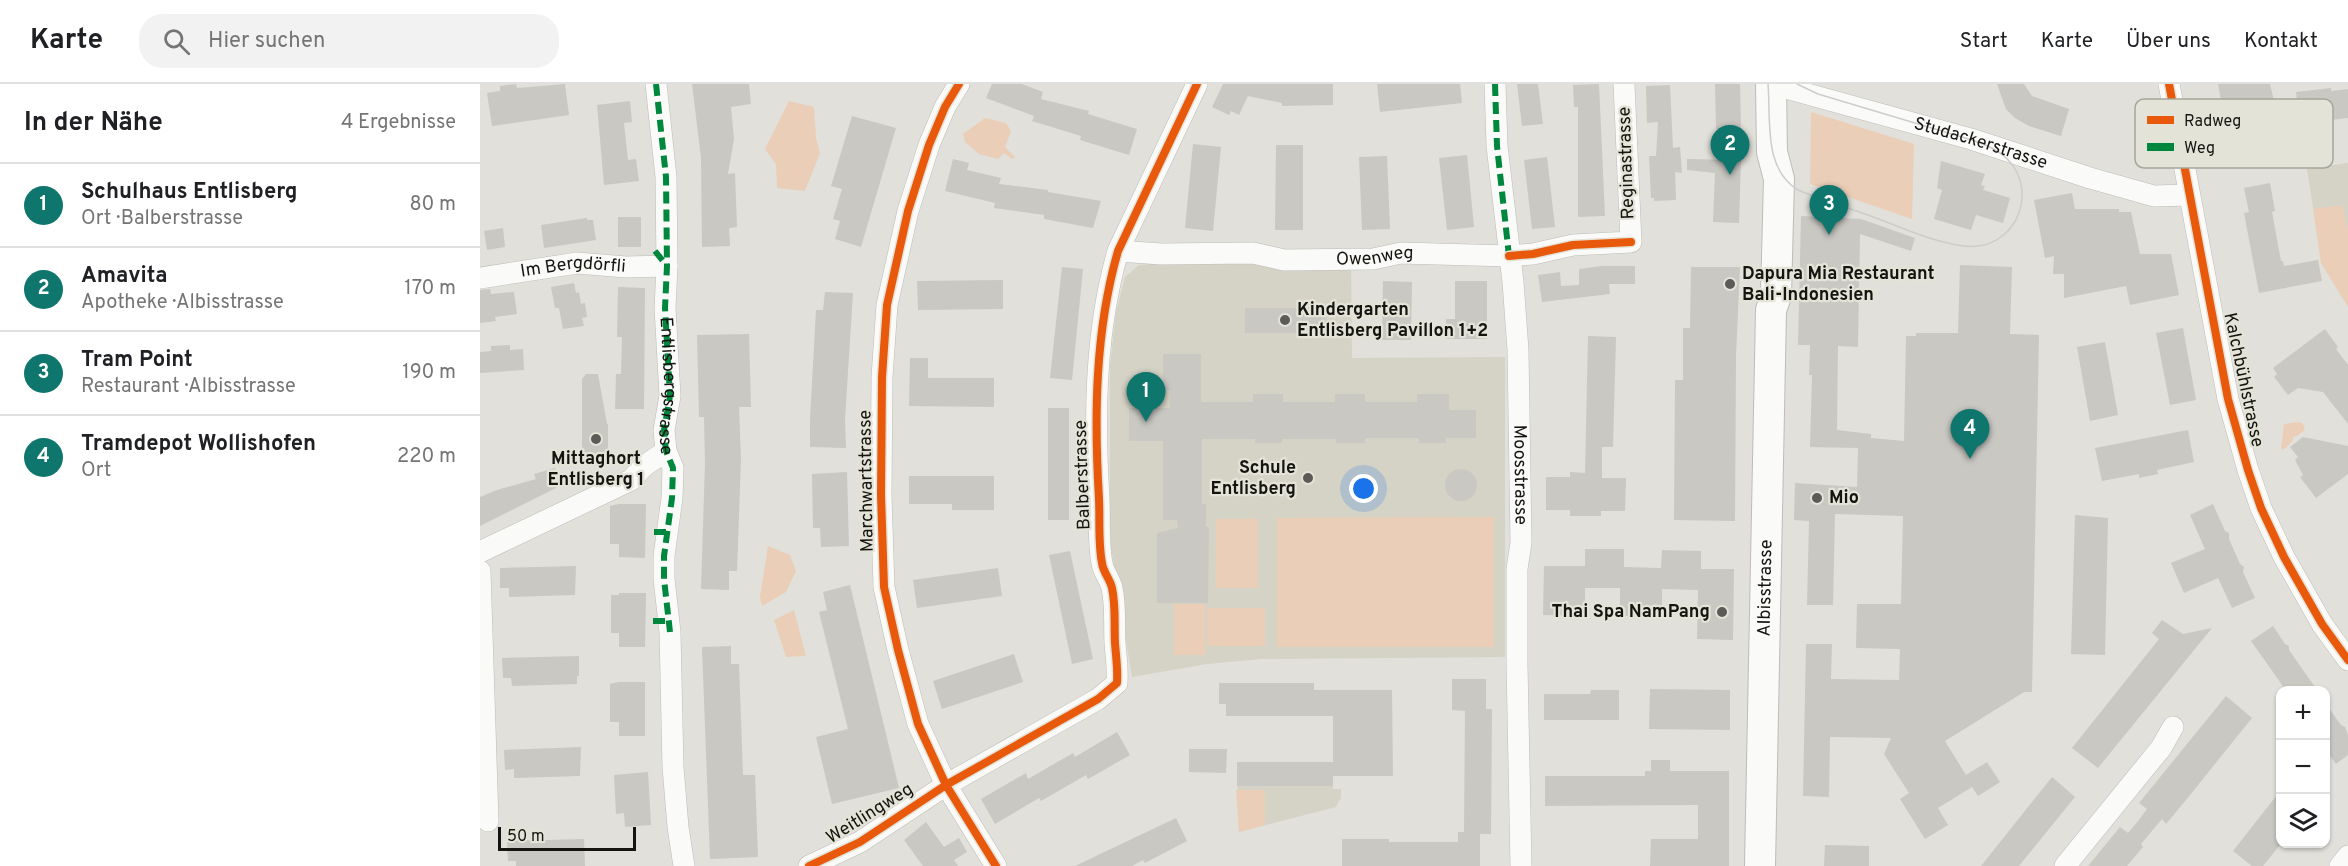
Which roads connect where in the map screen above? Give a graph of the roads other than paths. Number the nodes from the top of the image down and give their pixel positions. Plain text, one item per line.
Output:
1 (656, 84) edge
2 (959, 84) edge
3 (1197, 84) edge
4 (1495, 84) edge
5 (1624, 84) edge
6 (1771, 84) edge
7 (2169, 84) edge
8 (2172, 99) edge
9 (2184, 168) edge
10 (2189, 195) junction
11 (1631, 242) joint
12 (1118, 251) junction
13 (1509, 256) junction
14 (667, 266) junction
15 (480, 278) edge
16 (666, 451) junction
17 (480, 552) edge
18 (480, 571) edge
19 (2348, 660) edge
20 (2173, 727) dead end
21 (946, 785) junction
22 (488, 821) dead end
23 (2348, 856) edge
24 (684, 866) edge
25 (809, 866) edge
26 (996, 866) edge
27 (1521, 866) edge
28 (1760, 866) edge
29 (2065, 866) edge
30 (2340, 866) edge

1 - 14 street, Entlisbergstrasse
2 - 21 street, Marchwartstrasse
3 - 12 street, Balberstrasse
4 - 13 street, Moosstrasse
5 - 11 street, Reginastrasse
6 - 10 street, Studackerstrasse
6 - 28 main road, Albisstrasse
7 - 8 street, Kalchbühlstrasse
9 - 10 street, Kalchbühlstrasse
10 - 19 street, Kalchbühlstrasse
11 - 13 street, Owenweg
12 - 13 street, Owenweg
12 - 21 street, Balberstrasse
13 - 27 street, Moosstrasse
14 - 15 street, Im Bergdörfli
14 - 16 street, Entlisbergstrasse
16 - 17 street
16 - 24 street, Entlisbergstrasse
18 - 22 street
20 - 29 street
21 - 25 street, Weitlingweg
21 - 26 street, Marchwartstrasse
23 - 30 street

